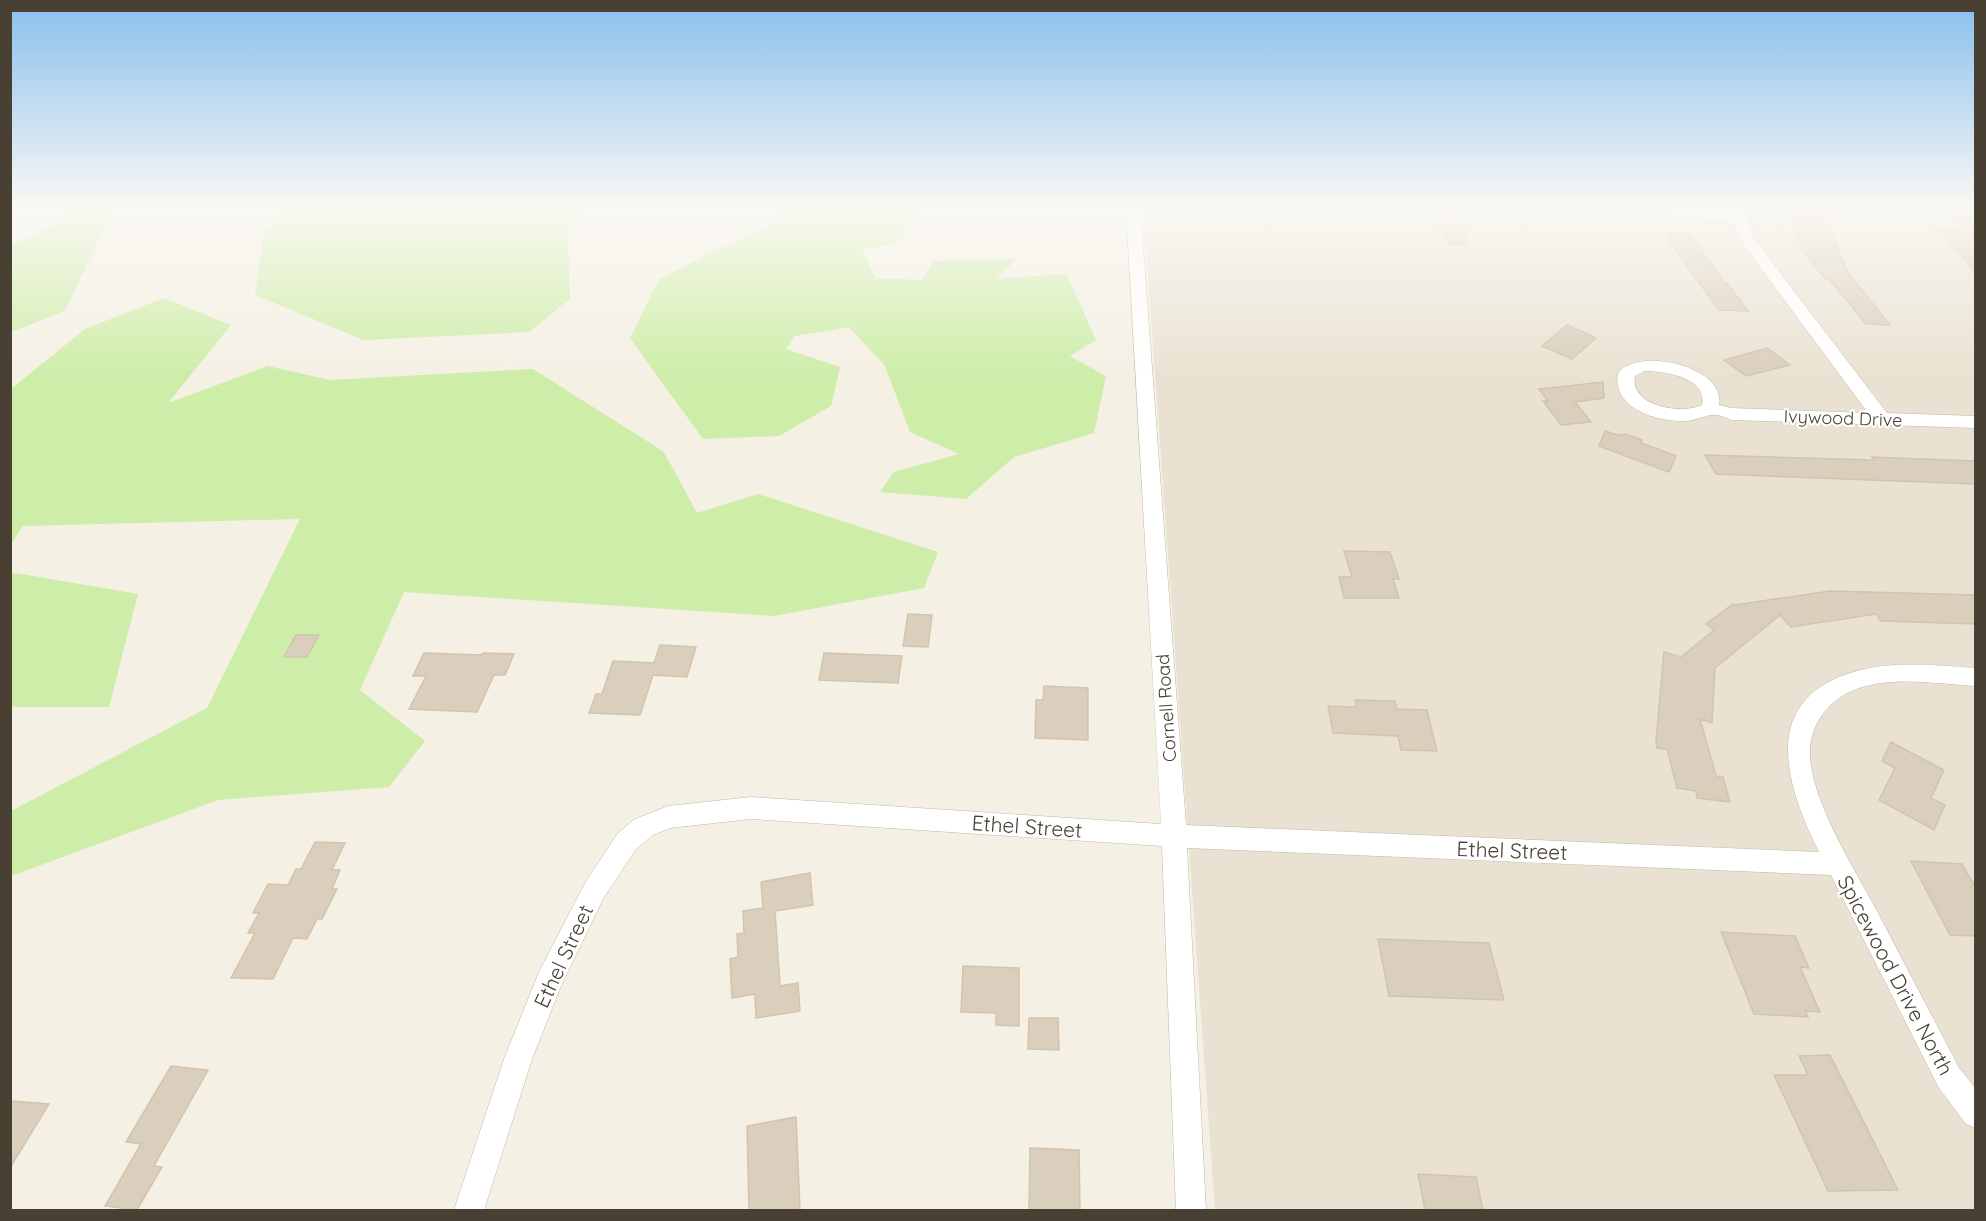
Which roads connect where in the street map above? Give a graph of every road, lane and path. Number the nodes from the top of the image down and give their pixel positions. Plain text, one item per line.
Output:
1 (1137, 263) edge
2 (1765, 263) edge
3 (1710, 408) junction
4 (1883, 420) junction
5 (1976, 422) edge
6 (1976, 677) edge
7 (1174, 836) junction
8 (1838, 864) junction
9 (1976, 1114) edge
10 (469, 1210) edge
11 (1191, 1210) edge

1 - 7 street, Cornell Road
2 - 4 street
3 - 3 street, Ivywood Drive
3 - 4 street, Ivywood Drive
4 - 5 street, Ivywood Drive
6 - 8 street, Spicewood Drive North
7 - 8 street, Ethel Street
7 - 10 street, Ethel Street
7 - 11 street, Cornell Road
8 - 9 street, Spicewood Drive North

